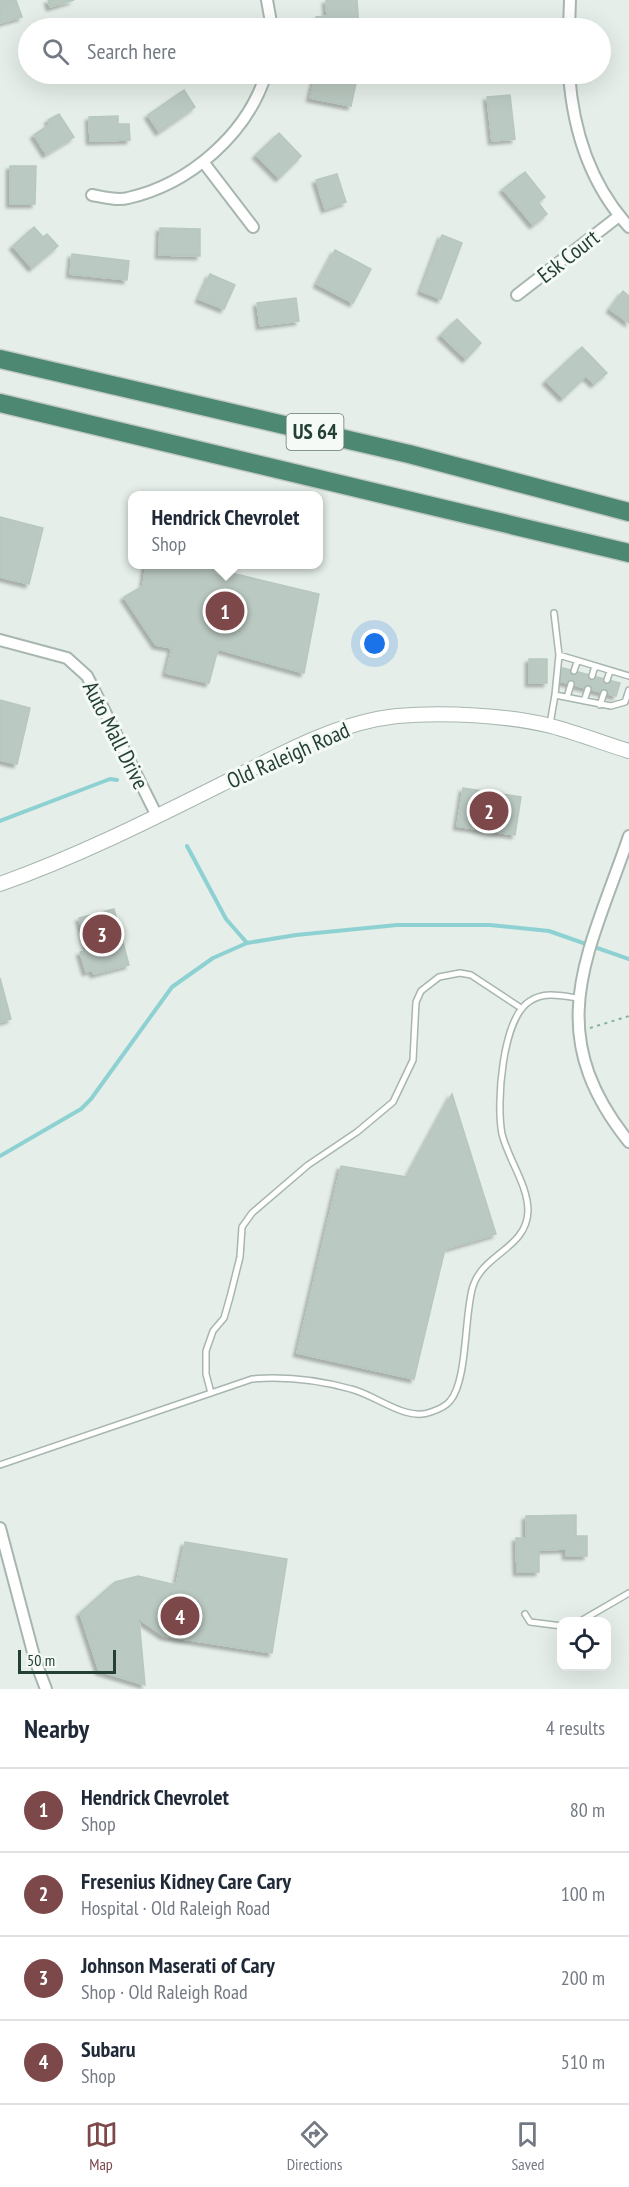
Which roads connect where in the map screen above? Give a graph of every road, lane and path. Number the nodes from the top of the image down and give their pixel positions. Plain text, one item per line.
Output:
1 (267, 0) edge
2 (570, 0) edge
3 (270, 18) edge
4 (569, 18) edge
5 (261, 84) edge
6 (570, 84) edge
7 (204, 163) junction
8 (92, 195) dead end
9 (619, 216) junction
10 (253, 227) dead end
11 (629, 227) edge
12 (517, 295) dead end
13 (0, 359) edge
14 (0, 403) edge
15 (629, 512) edge
16 (629, 553) edge
17 (554, 613) dead end
18 (0, 640) edge
19 (559, 656) junction
20 (577, 662) junction
21 (595, 666) junction
22 (574, 671) dead end
23 (610, 671) junction
24 (592, 676) dead end
25 (629, 676) edge
26 (607, 680) dead end
27 (571, 684) dead end
28 (588, 689) dead end
29 (629, 690) edge
30 (604, 693) dead end
31 (555, 695) junction
32 (567, 697) junction
33 (584, 701) junction
34 (600, 705) junction
35 (549, 726) junction
36 (629, 751) edge
37 (157, 816) junction
38 (629, 836) edge
39 (0, 884) edge
40 (578, 998) junction
41 (521, 1008) junction
42 (629, 1016) edge
43 (590, 1028) dead end
44 (629, 1142) edge
45 (211, 1393) junction
46 (0, 1465) edge
47 (0, 1528) edge
48 (629, 1593) edge
49 (525, 1614) dead end
50 (588, 1617) edge
51 (557, 1625) edge
52 (46, 1689) edge

1 - 3 street
2 - 4 street
5 - 7 street
6 - 9 street
7 - 8 street
7 - 10 street
9 - 11 street
9 - 12 street, Esk Court
13 - 15 highway, US 64
14 - 16 highway, US 64
17 - 19 lane
18 - 37 street, Auto Mall Drive
19 - 20 lane
19 - 31 lane
20 - 21 lane
20 - 22 lane
21 - 23 lane
21 - 24 lane
23 - 25 lane
23 - 26 lane
27 - 32 lane
28 - 33 lane
29 - 34 lane
30 - 34 lane
31 - 32 lane
31 - 35 lane
32 - 33 lane
33 - 34 lane
35 - 36 street, Old Raleigh Road
35 - 37 street, Old Raleigh Road
37 - 39 street, Old Raleigh Road
38 - 40 street
40 - 41 lane
40 - 44 street
41 - 45 lane
41 - 45 lane
42 - 43 path
45 - 46 lane
47 - 52 street
48 - 50 lane
49 - 51 lane

